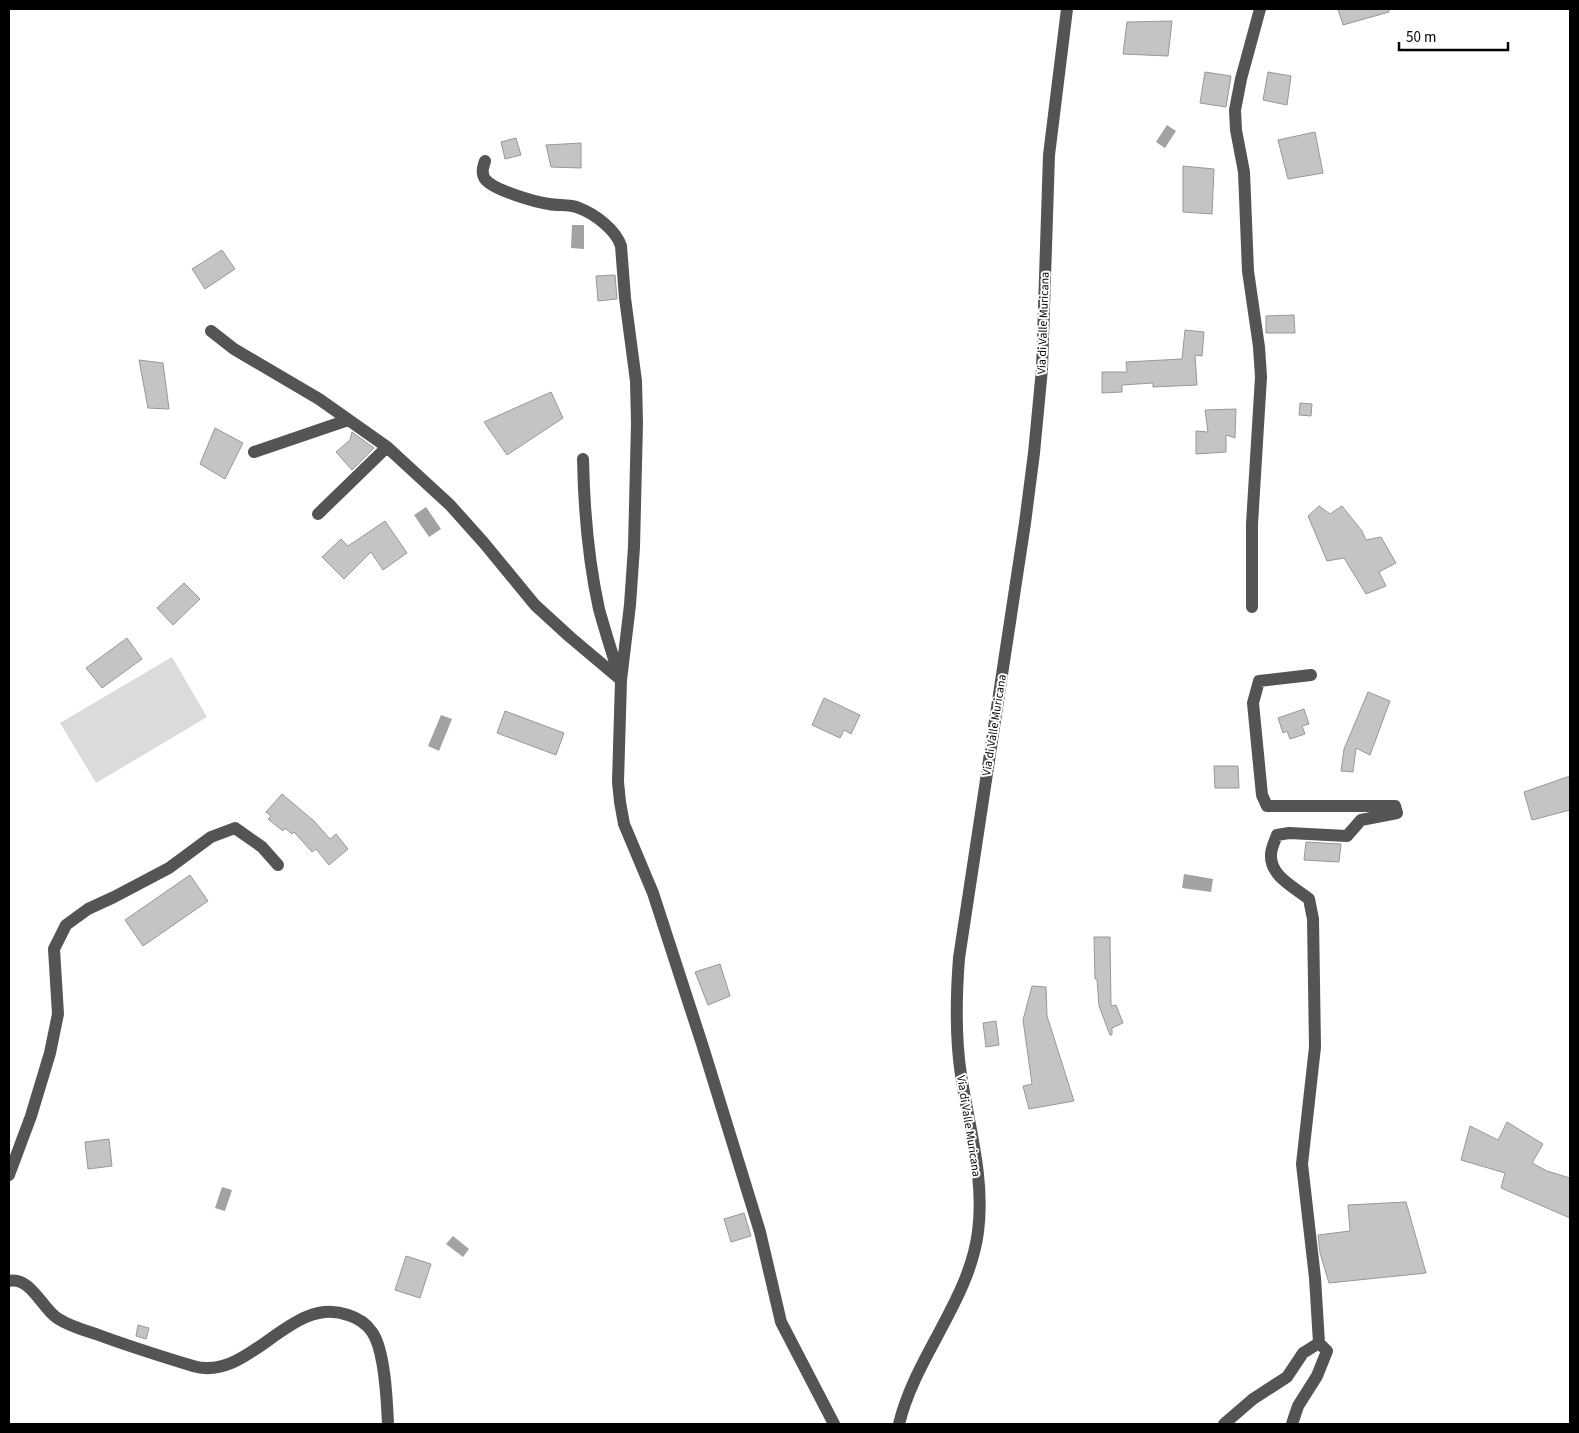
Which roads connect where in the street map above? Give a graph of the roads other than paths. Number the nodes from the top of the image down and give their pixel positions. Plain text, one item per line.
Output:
1 (1067, 9) edge
2 (1260, 9) edge
3 (485, 160) dead end
4 (211, 331) dead end
5 (348, 420) junction
6 (387, 448) junction
7 (254, 452) dead end
8 (584, 459) dead end
9 (318, 514) dead end
10 (1252, 607) dead end
11 (1310, 675) dead end
12 (621, 680) junction
13 (278, 865) dead end
14 (9, 1175) edge
15 (9, 1281) edge
16 (1319, 1343) junction
17 (388, 1424) edge
18 (834, 1424) edge
19 (899, 1424) edge
20 (1224, 1424) edge
21 (1292, 1424) edge

1 - 19 street, Via di Valle Muricana
2 - 10 street
3 - 12 street
4 - 5 street
5 - 6 street
5 - 7 street
6 - 9 street
6 - 12 street
8 - 12 street
11 - 16 street
12 - 18 street
13 - 14 street
15 - 17 street
16 - 20 street
16 - 21 street

